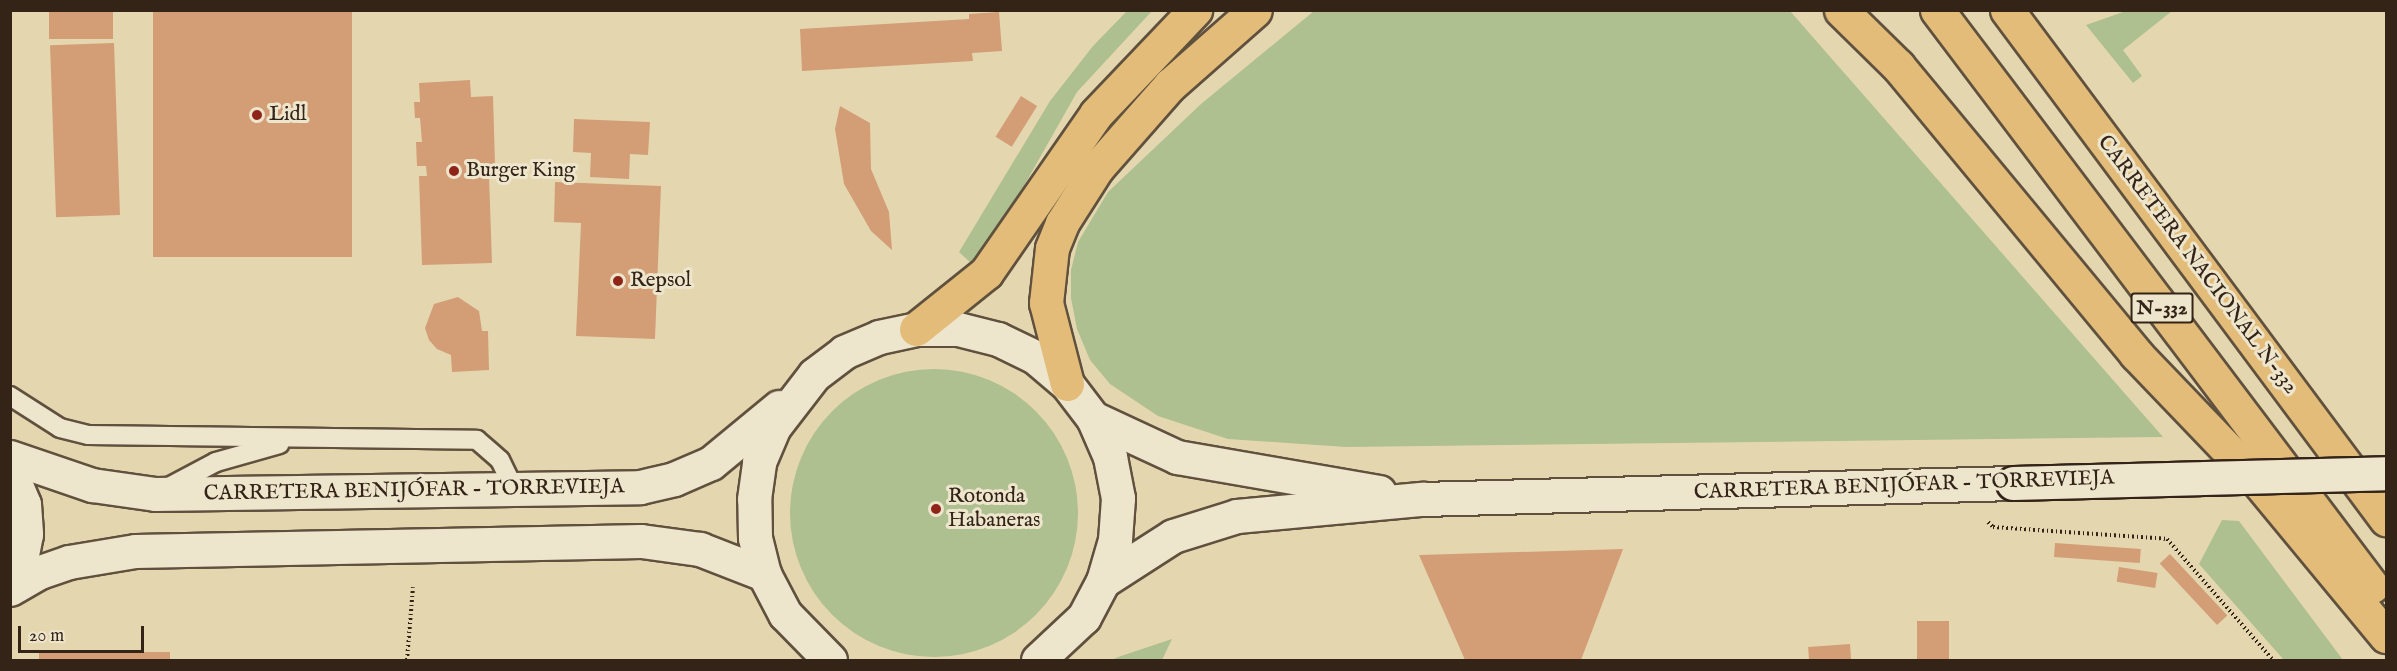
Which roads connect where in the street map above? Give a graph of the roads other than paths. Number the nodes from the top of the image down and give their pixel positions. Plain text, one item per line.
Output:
1 (1195, 10) edge
2 (1255, 10) edge
3 (1842, 10) edge
4 (1937, 10) edge
5 (2007, 10) edge
6 (916, 328) junction
7 (1067, 384) junction
8 (795, 395) junction
9 (10, 396) edge
10 (1093, 418) junction
11 (293, 440) junction
12 (10, 457) edge
13 (10, 471) edge
14 (2386, 473) edge
15 (514, 489) junction
16 (155, 494) junction
17 (1422, 499) junction
18 (2386, 519) edge
19 (764, 574) junction
20 (1103, 581) junction
21 (10, 583) edge
22 (10, 589) edge
23 (2386, 605) edge
24 (2386, 636) edge
25 (830, 660) edge
26 (1038, 660) edge

1 - 6 highway
2 - 7 highway
3 - 24 highway
4 - 23 highway, N-332
5 - 18 highway, CARRETERA NACIONAL N-332 / N-332
6 - 7 main road
6 - 8 main road
7 - 10 main road
8 - 15 main road, CARRETERA BENIJÓFAR - TORREVIEJA
8 - 19 main road
9 - 11 lane
10 - 17 main road, CARRETERA BENIJÓFAR - TORREVIEJA
10 - 20 main road
11 - 15 lane
11 - 16 lane
12 - 16 main road, CARRETERA BENIJÓFAR - TORREVIEJA
13 - 21 main road
14 - 17 main road, CARRETERA BENIJÓFAR - TORREVIEJA, bridge
15 - 16 main road, CARRETERA BENIJÓFAR - TORREVIEJA
17 - 20 main road, CARRETERA BENIJÓFAR - TORREVIEJA
19 - 22 main road
19 - 25 main road
20 - 26 main road

